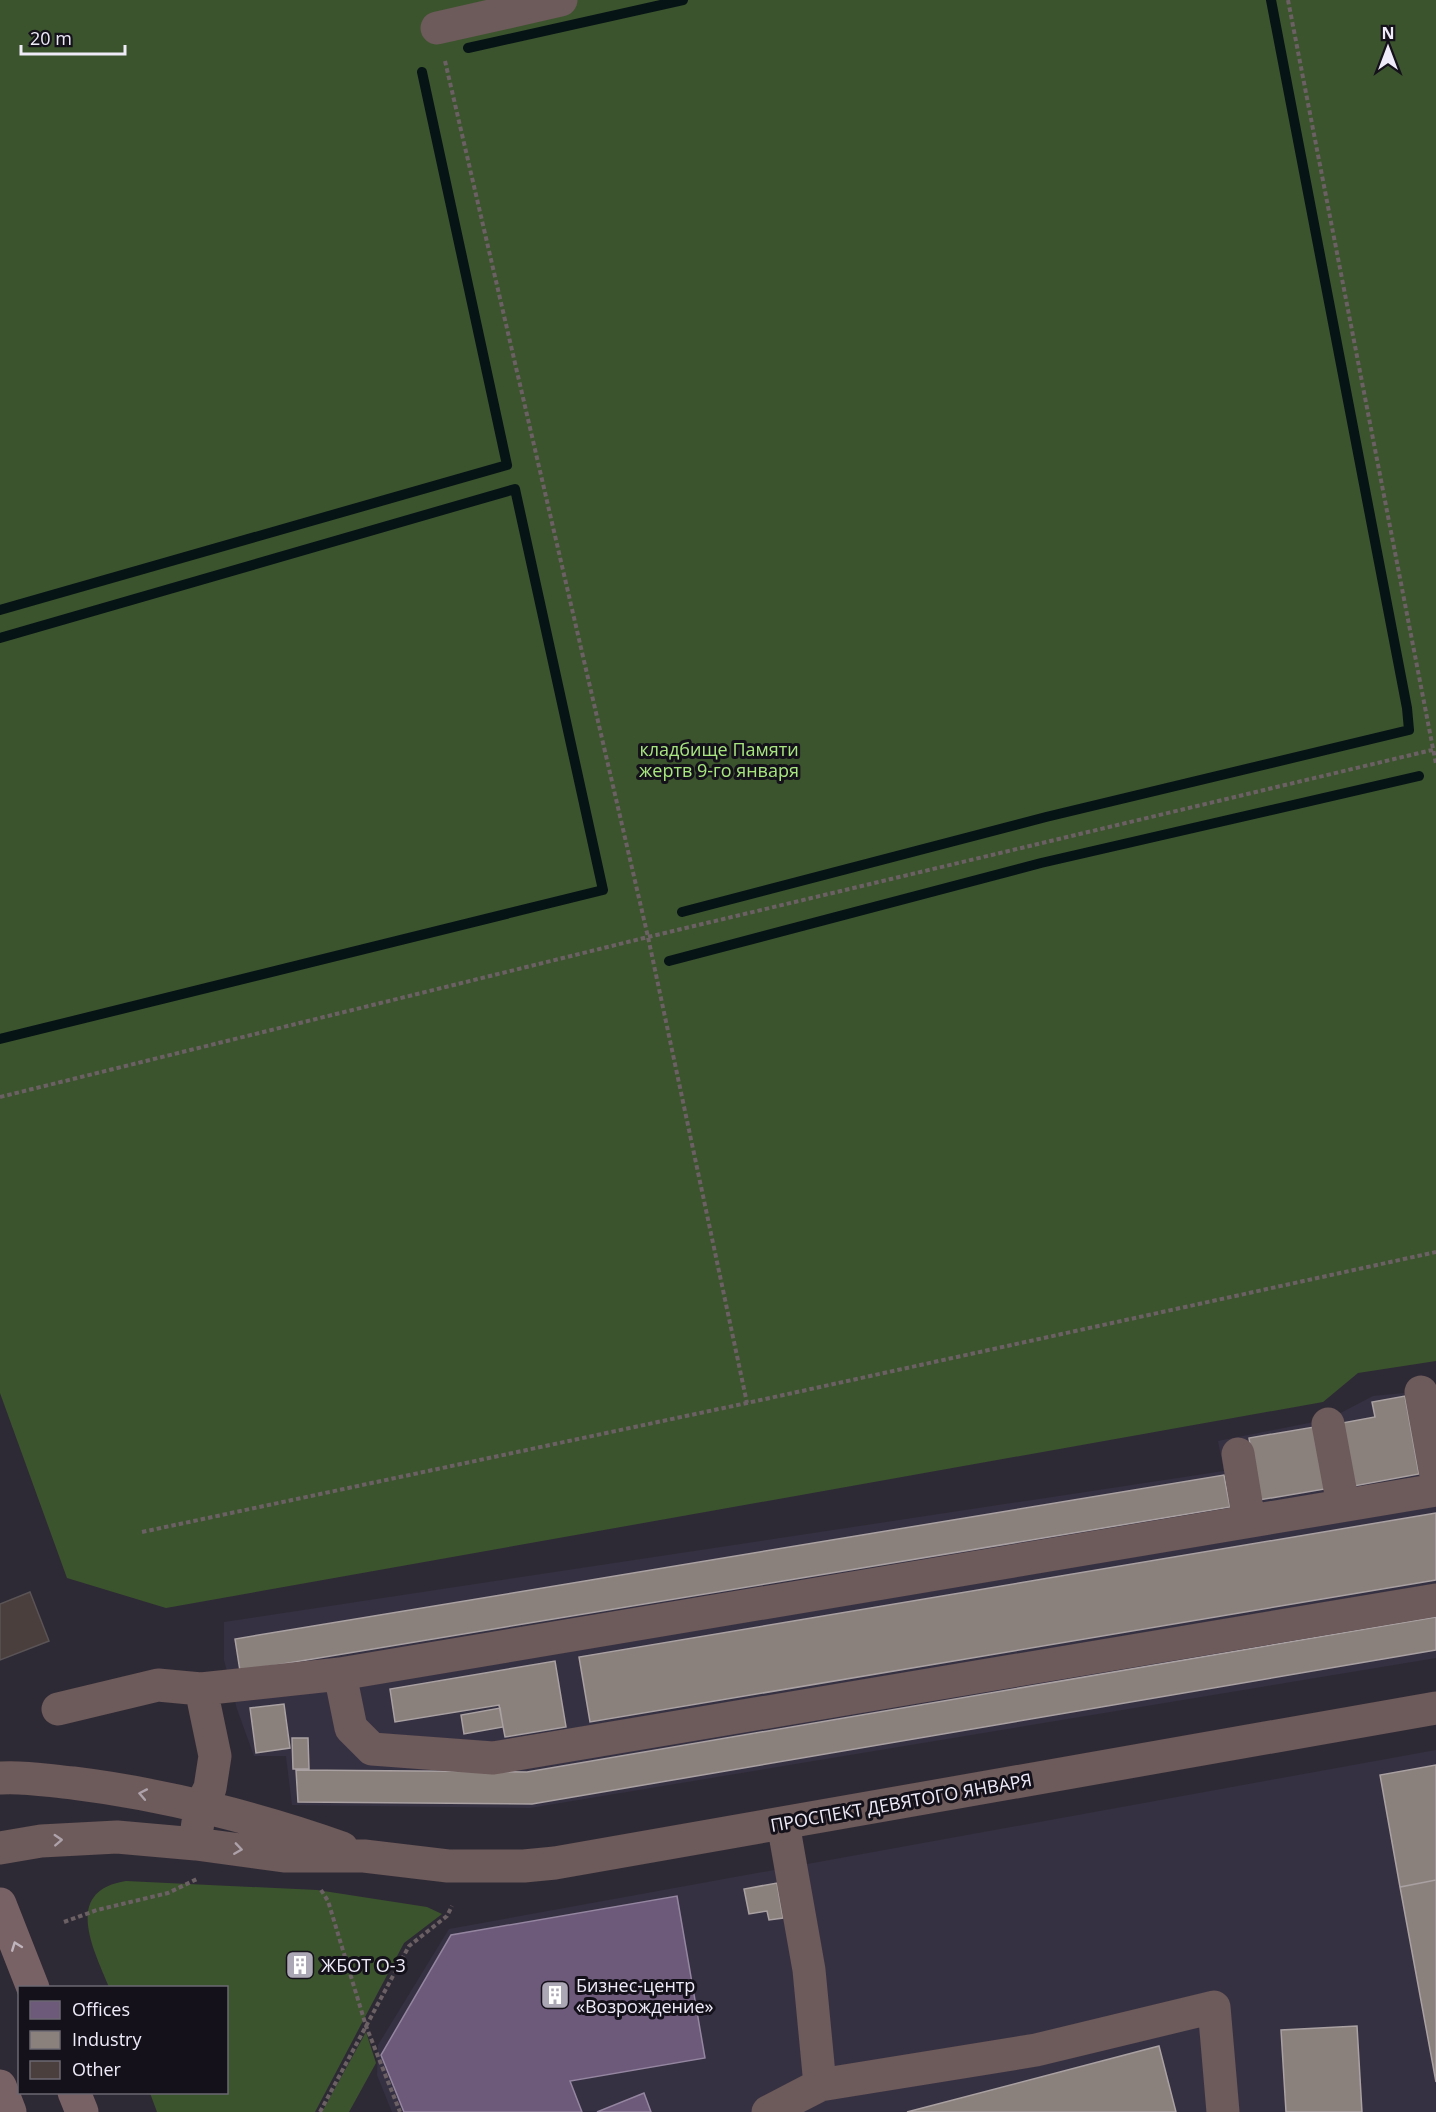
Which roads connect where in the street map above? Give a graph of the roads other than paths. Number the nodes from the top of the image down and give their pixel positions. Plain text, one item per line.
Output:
1 (561, 0) edge
2 (437, 28) road end
3 (1421, 1392) dead end
4 (1328, 1424) dead end
5 (1238, 1455) dead end
6 (1436, 1475) edge
7 (1436, 1490) edge
8 (1343, 1505) junction
9 (1250, 1521) junction
10 (1436, 1600) edge
11 (340, 1674) junction
12 (201, 1689) junction
13 (1436, 1708) edge
14 (58, 1709) dead end
15 (0, 1778) edge
16 (200, 1808) junction
17 (783, 1823) junction
18 (196, 1844) junction
19 (0, 1848) edge
20 (364, 1856) junction
21 (0, 1904) edge
22 (32, 1986) edge
23 (820, 2085) junction
24 (0, 2086) edge
25 (75, 2094) edge
26 (10, 2112) edge
27 (82, 2112) edge
28 (768, 2112) edge
29 (1223, 2112) edge

1 - 2 street
3 - 6 street
4 - 8 street
5 - 9 street
7 - 8 street
8 - 9 street
9 - 11 street
10 - 11 street
11 - 12 street
12 - 14 street
12 - 16 street
13 - 17 street, ПРОСПЕКТ ДЕВЯТОГО ЯНВАРЯ
16 -> 15 street, ПРОСПЕКТ ДЕВЯТОГО ЯНВАРЯ
16 - 18 street
16 - 20 street, ПРОСПЕКТ ДЕВЯТОГО ЯНВАРЯ
17 - 20 street, ПРОСПЕКТ ДЕВЯТОГО ЯНВАРЯ
17 - 23 street
19 -> 18 street, ПРОСПЕКТ ДЕВЯТОГО ЯНВАРЯ
18 -> 20 street, ПРОСПЕКТ ДЕВЯТОГО ЯНВАРЯ
22 -> 21 main road
23 - 28 street
23 - 29 street
24 - 26 main road
25 - 27 main road

